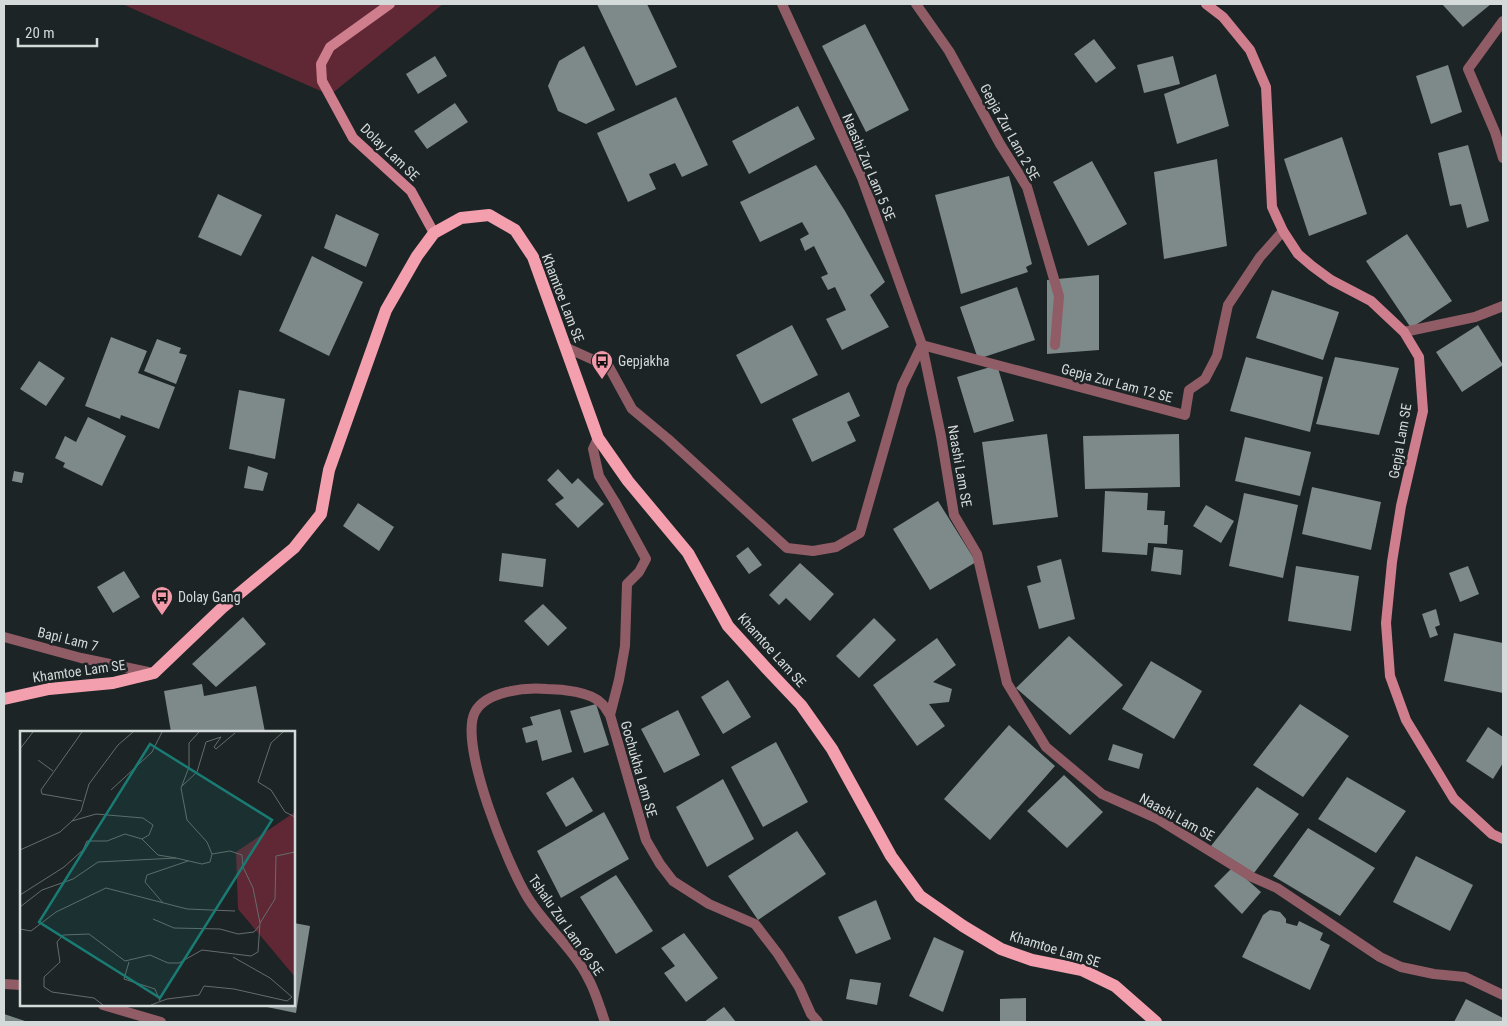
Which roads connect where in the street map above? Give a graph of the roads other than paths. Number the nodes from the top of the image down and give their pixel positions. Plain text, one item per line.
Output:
1 (390, 4) edge
2 (782, 4) edge
3 (916, 4) edge
4 (1206, 4) edge
5 (1503, 21) edge
6 (1503, 158) edge
7 (1283, 231) junction
8 (434, 233) junction
9 (1503, 306) edge
10 (1404, 332) junction
11 (922, 345) junction
12 (1055, 346) dead end
13 (565, 347) junction
14 (598, 438) junction
15 (4, 637) edge
16 (154, 673) junction
17 (4, 698) edge
18 (610, 715) junction
19 (1503, 839) edge
20 (4, 984) edge
21 (20, 985) edge
22 (1503, 995) edge
23 (106, 1006) edge
24 (161, 1022) edge
25 (605, 1022) edge
26 (818, 1022) edge
27 (1156, 1022) edge

1 - 8 street, Dolay Lam SE
2 - 11 street, Naashi Zur Lam 5 SE
3 - 12 street, Gepja Zur Lam 2 SE
4 - 7 street, Gepja Lam SE
5 - 6 street
7 - 10 street, Gepja Lam SE
7 - 11 street, Gepja Zur Lam 12 SE
8 - 13 main road, Khamtoe Lam SE
8 - 16 main road, Khamtoe Lam SE
9 - 10 street
10 - 19 street, Gepja Lam SE
11 - 13 street
11 - 22 street, Naashi Lam SE
13 - 14 main road, Khamtoe Lam SE
14 - 18 street, Gochukha Lam SE
14 - 27 main road, Khamtoe Lam SE
15 - 16 street, Bapi Lam 7
16 - 17 main road, Khamtoe Lam SE
18 - 25 street, Tshalu Zur Lam 69 SE
18 - 26 street, Gochukha Lam SE
20 - 21 street
23 - 24 street

